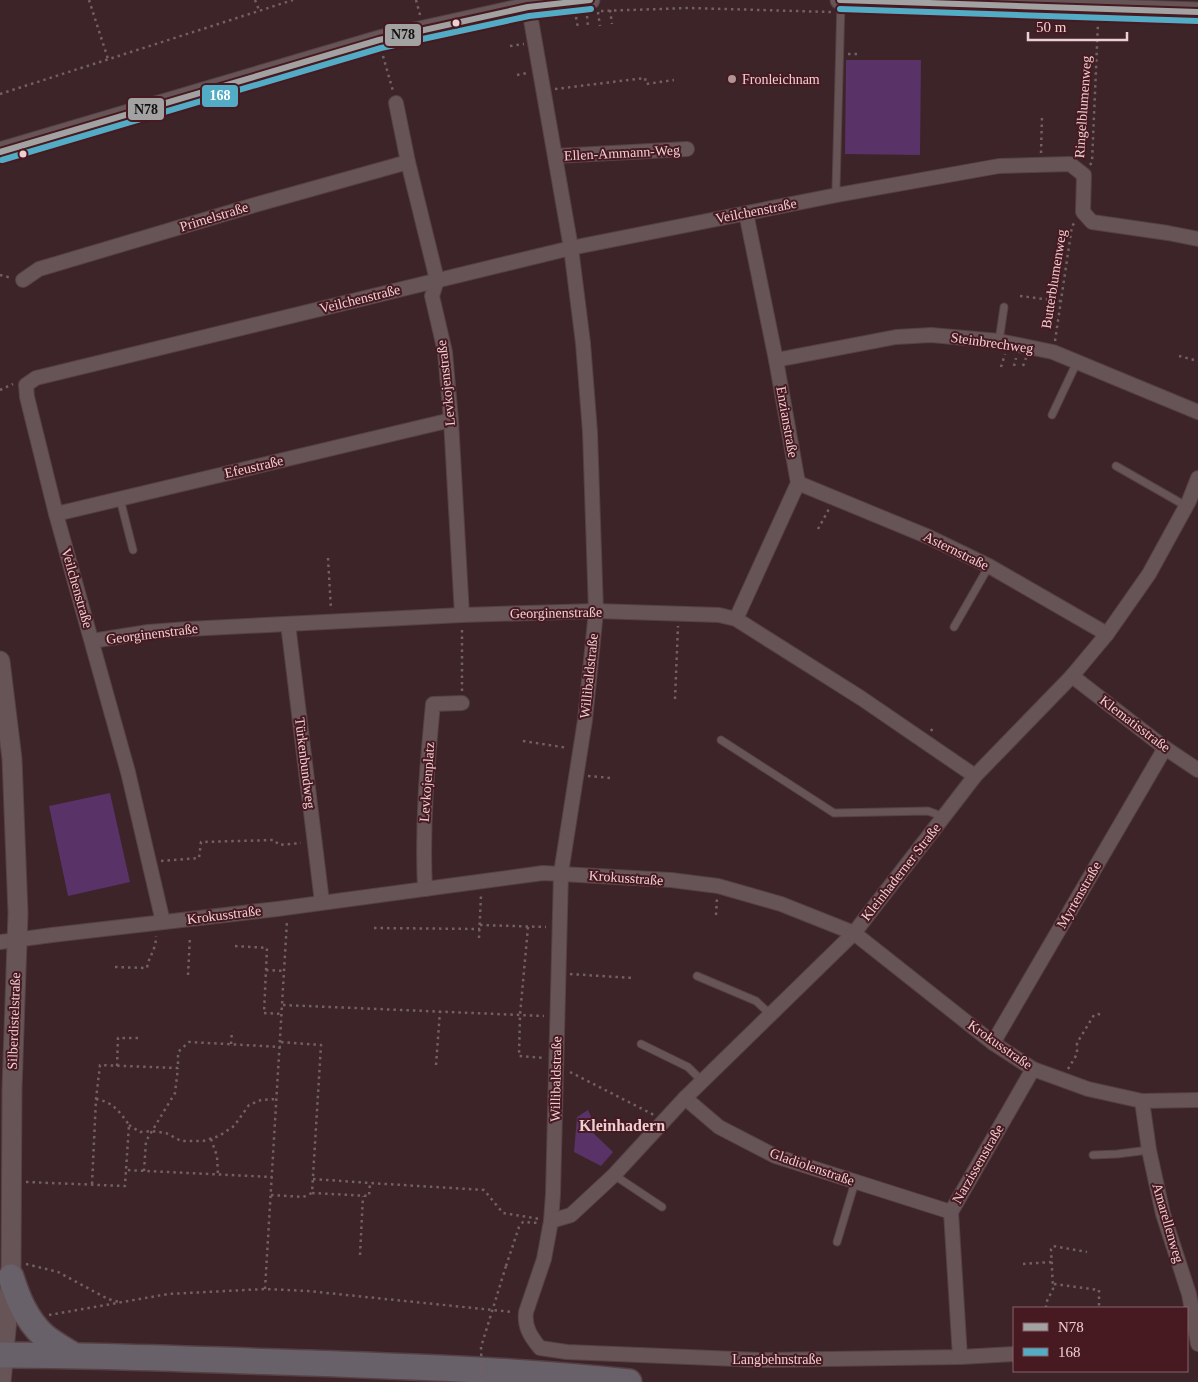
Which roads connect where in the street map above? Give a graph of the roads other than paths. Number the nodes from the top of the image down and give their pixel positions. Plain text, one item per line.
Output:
1 (1054, 3) edge
2 (527, 4) edge
3 (841, 4) edge
4 (1139, 5) edge
5 (588, 11) edge
6 (1198, 12) edge
7 (396, 103) road end
8 (687, 149) dead end
9 (0, 152) edge
10 (556, 156) junction
11 (408, 162) junction
12 (837, 195) junction
13 (746, 213) junction
14 (1198, 239) edge
15 (571, 248) junction
16 (23, 280) dead end
17 (437, 280) junction
18 (1004, 307) dead end
19 (999, 341) junction
20 (776, 360) junction
21 (1077, 362) junction
22 (1198, 412) edge
23 (1052, 415) dead end
24 (451, 420) junction
25 (1116, 466) dead end
26 (1198, 478) edge
27 (798, 483) junction
28 (120, 499) junction
29 (1186, 506) junction
30 (56, 514) junction
31 (133, 550) dead end
32 (989, 566) junction
33 (596, 611) junction
34 (462, 615) junction
35 (736, 619) junction
36 (288, 624) junction
37 (954, 627) dead end
38 (1107, 634) junction
39 (92, 641) junction
40 (0, 661) edge
41 (1072, 676) junction
42 (462, 704) road end
43 (721, 740) dead end
44 (1166, 748) junction
45 (1198, 770) edge
46 (975, 776) junction
47 (944, 816) junction
48 (561, 873) junction
49 (425, 889) junction
50 (322, 902) junction
51 (159, 922) junction
52 (854, 933) junction
53 (8, 941) edge
54 (697, 976) dead end
55 (770, 1014) junction
56 (993, 1043) junction
57 (641, 1044) dead end
58 (1033, 1069) junction
59 (702, 1081) junction
60 (685, 1098) junction
61 (1198, 1100) edge
62 (1142, 1102) junction
63 (1149, 1150) junction
64 (1093, 1155) dead end
65 (614, 1175) junction
66 (856, 1182) junction
67 (662, 1207) dead end
68 (951, 1212) junction
69 (544, 1222) junction
70 (836, 1242) dead end
71 (18, 1270) junction
72 (1198, 1344) edge
73 (540, 1348) joint
74 (1013, 1354) edge
75 (2, 1355) edge
76 (73, 1355) junction
77 (960, 1357) junction
78 (0, 1382) edge
79 (629, 1382) edge

1 - 3 street
1 - 4 street
2 - 5 street
2 - 9 street
2 - 10 street, Willibaldstraße
3 - 12 lane
4 - 6 street
7 - 11 street, Levkojenstraße
8 - 10 street, Ellen-Ammann-Weg
10 - 15 street, Willibaldstraße
11 - 16 street, Primelstraße
11 - 17 street, Levkojenstraße
12 - 13 street, Veilchenstraße
12 - 14 street, Veilchenstraße
13 - 15 street, Veilchenstraße
13 - 20 street, Enzianstraße
15 - 17 street, Veilchenstraße
15 - 33 street, Willibaldstraße
17 - 24 street, Levkojenstraße
17 - 30 street, Veilchenstraße
18 - 19 lane
19 - 20 street, Steinbrechweg
19 - 21 street, Steinbrechweg
20 - 27 street, Enzianstraße
21 - 22 street, Steinbrechweg
21 - 23 lane
24 - 28 street, Efeustraße
24 - 34 street, Levkojenstraße
25 - 29 lane
26 - 29 street, Kleinhaderner Straße
27 - 32 street, Asternstraße
27 - 35 street
28 - 30 street, Efeustraße
28 - 31 lane
29 - 38 street, Kleinhaderner Straße
30 - 39 street, Veilchenstraße
32 - 37 lane
32 - 38 street, Asternstraße
33 - 34 street, Georginenstraße
33 - 35 street, Georginenstraße
33 - 48 street, Willibaldstraße
34 - 36 street, Georginenstraße
35 - 46 street, Georginenstraße
36 - 39 street, Georginenstraße
36 - 50 street, Türkenbundweg
38 - 41 street, Kleinhaderner Straße
39 - 51 street, Veilchenstraße
40 - 53 street, Silberdistelstraße
41 - 44 street, Klematisstraße
41 - 46 street, Kleinhaderner Straße
42 - 49 street, Levkojenplatz
43 - 47 lane
44 - 45 street, Klematisstraße
44 - 56 street, Myrtenstraße
46 - 47 street, Kleinhaderner Straße
47 - 52 street, Kleinhaderner Straße
48 - 49 street, Krokusstraße
48 - 52 street, Krokusstraße
48 - 69 street, Willibaldstraße
49 - 50 street, Krokusstraße
50 - 51 street, Krokusstraße
51 - 53 street, Krokusstraße
52 - 55 street, Kleinhaderner Straße
52 - 56 street, Krokusstraße
53 - 71 street, Silberdistelstraße
54 - 55 lane
55 - 59 street, Kleinhaderner Straße
56 - 58 street, Krokusstraße
57 - 59 lane
58 - 62 street, Krokusstraße
58 - 68 street, Narzissenstraße
59 - 60 street, Kleinhaderner Straße
60 - 65 street, Kleinhaderner Straße
60 - 66 street, Gladiolenstraße
61 - 62 street, Krokusstraße
62 - 63 street, Amarellenweg
63 - 64 lane
63 - 72 street, Amarellenweg
65 - 67 lane
65 - 69 street, Kleinhaderner Straße
66 - 68 street, Gladiolenstraße
66 - 70 lane
68 - 77 street, Narzissenstraße
69 - 73 street, Willibaldstraße
71 - 75 street, Silberdistelstraße
71 - 76 highway
73 - 77 street, Langbehnstraße
74 - 77 street, Langbehnstraße
75 - 76 highway
75 - 78 street, Silberdistelstraße
76 - 79 highway

